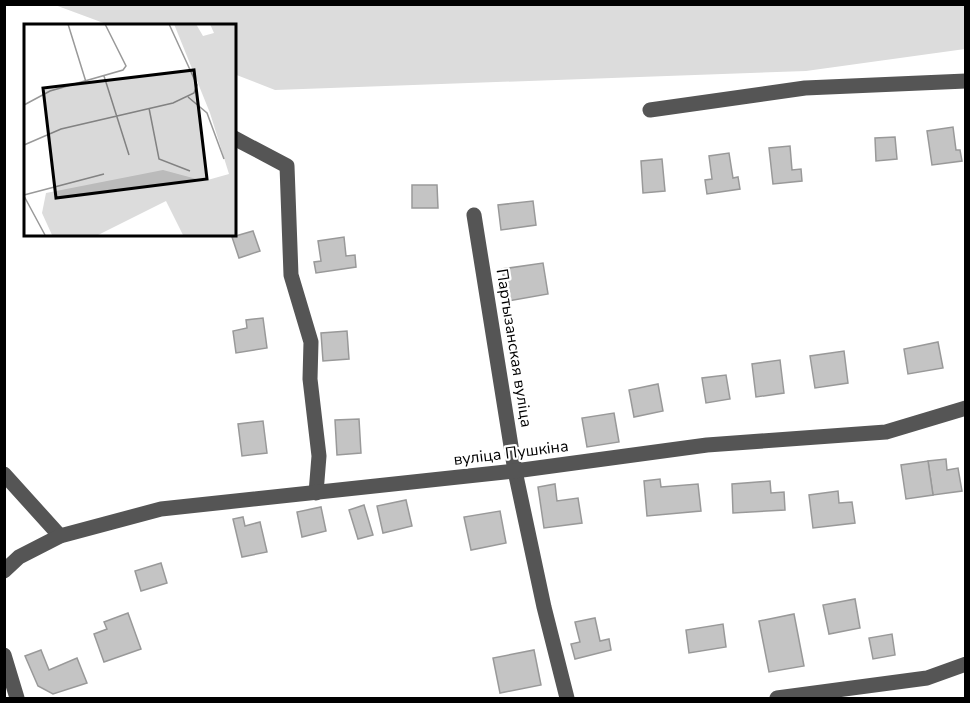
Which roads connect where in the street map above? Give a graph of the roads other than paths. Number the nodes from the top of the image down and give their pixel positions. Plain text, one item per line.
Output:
1 (966, 81) edge
2 (650, 110) dead end
3 (236, 139) edge
4 (474, 215) dead end
5 (966, 408) edge
6 (515, 471) junction
7 (4, 474) edge
8 (316, 493) junction
9 (60, 536) junction
10 (4, 571) edge
11 (4, 655) edge
12 (966, 664) edge
13 (17, 699) edge
14 (567, 699) edge
15 (777, 699) edge

1 - 2 street
3 - 8 street
4 - 6 street, Партызанская вуліца
5 - 6 street, вуліца Пушкіна
6 - 8 street, вуліца Пушкіна
6 - 14 street, Партызанская вуліца
7 - 9 street
8 - 9 street, вуліца Пушкіна
9 - 10 street, вуліца Пушкіна
11 - 13 street
12 - 15 street

